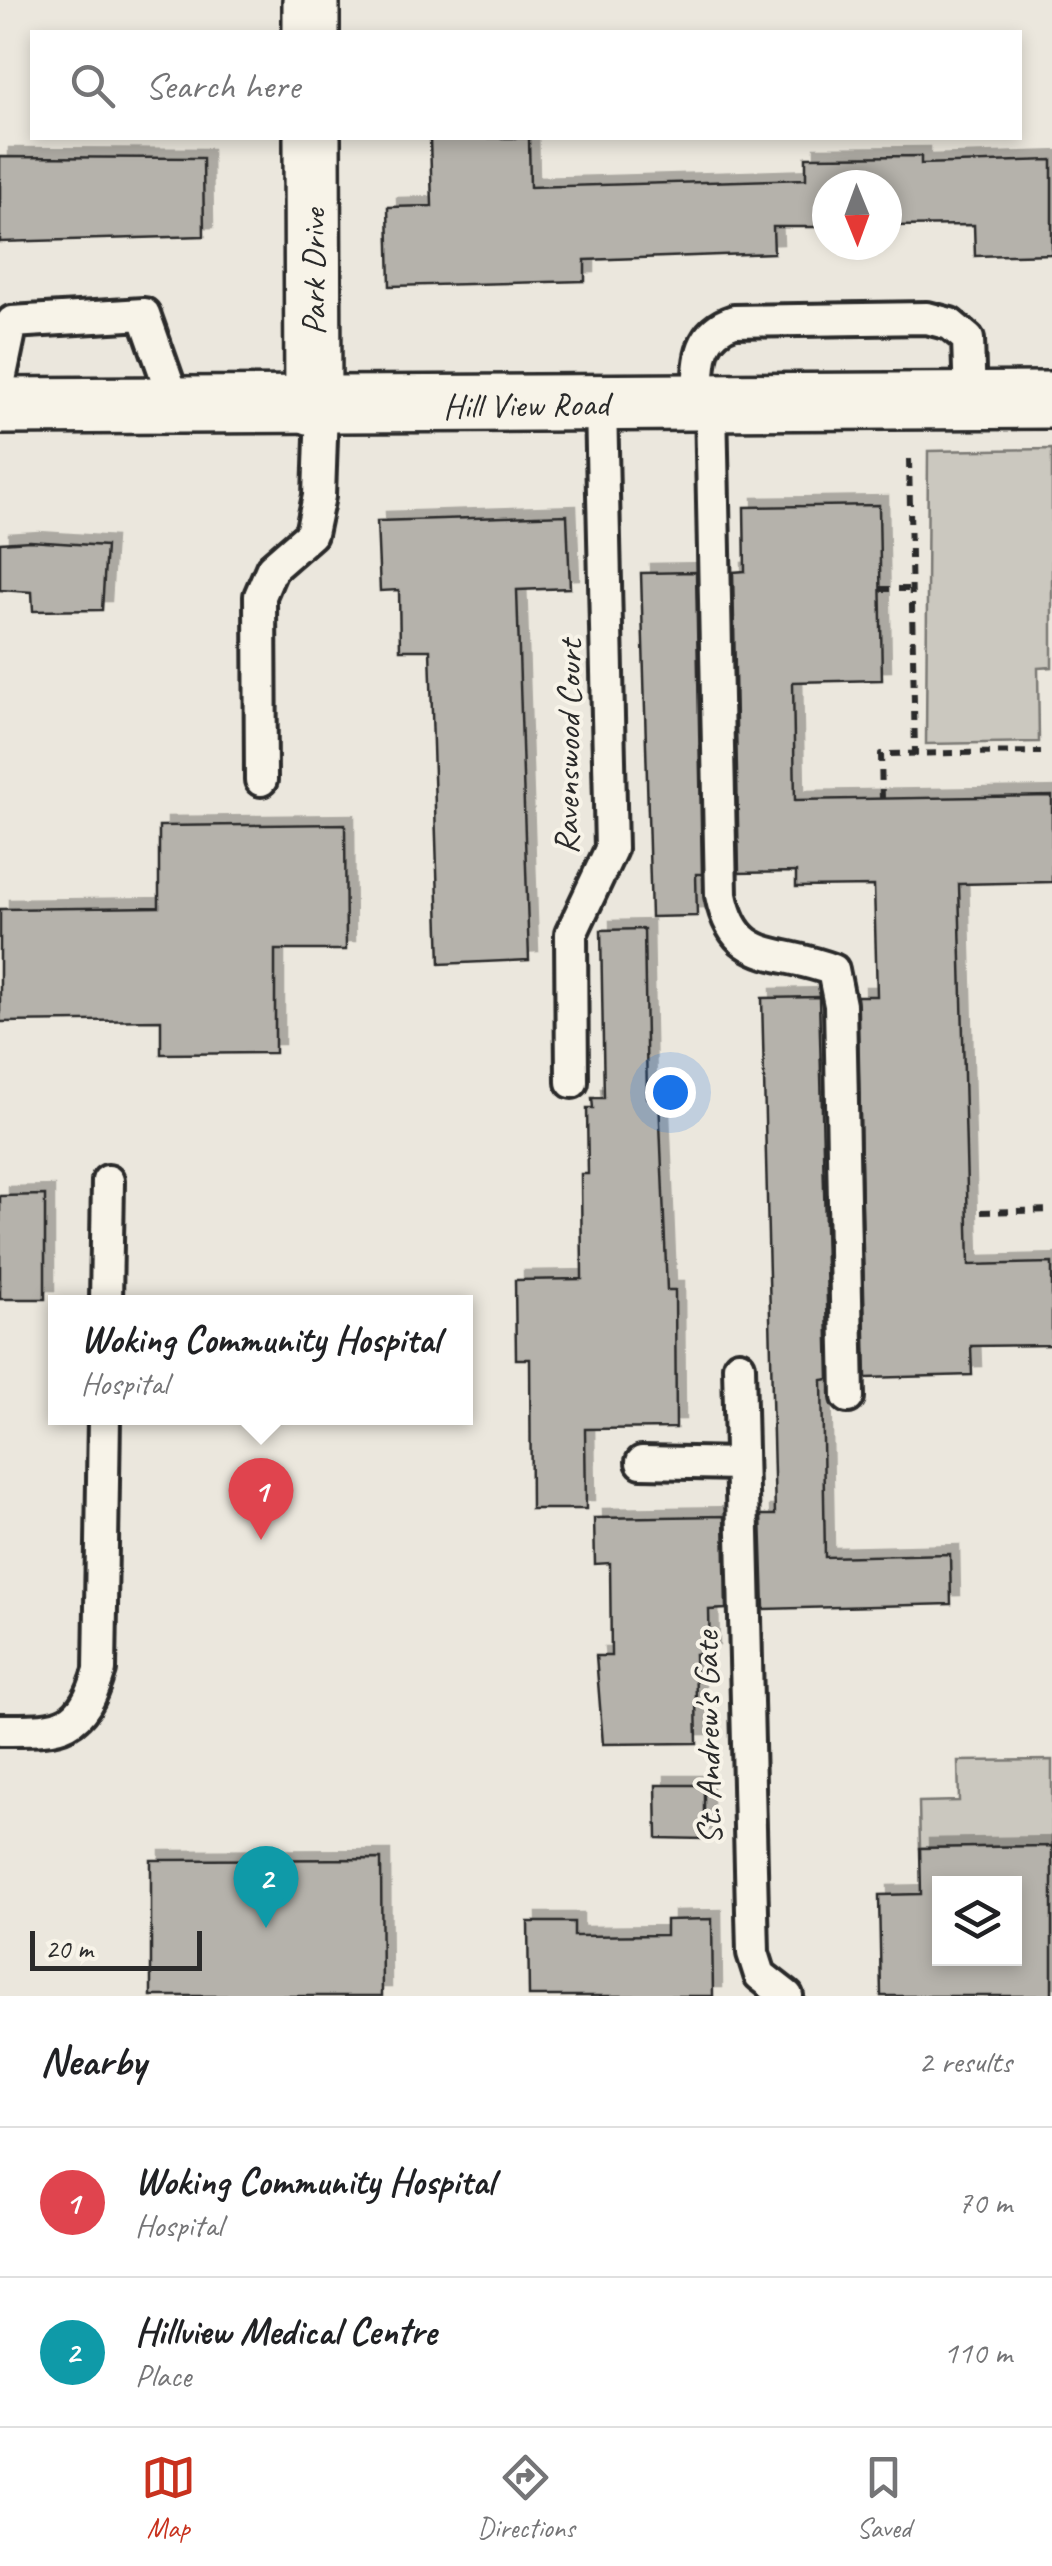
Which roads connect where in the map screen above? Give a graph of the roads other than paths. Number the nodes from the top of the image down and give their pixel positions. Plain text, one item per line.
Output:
1 (310, 0) edge
2 (311, 30) edge
3 (312, 140) edge
4 (0, 380) edge
5 (970, 400) junction
6 (1052, 400) edge
7 (602, 404) junction
8 (704, 404) junction
9 (176, 405) junction
10 (0, 406) edge
11 (318, 407) junction
12 (262, 780) dead end
13 (572, 1082) dead end
14 (108, 1181) dead end
15 (106, 1295) edge
16 (739, 1366) dead end
17 (848, 1397) dead end
18 (104, 1425) edge
19 (642, 1462) dead end
20 (740, 1464) junction
21 (0, 1730) edge
22 (787, 1996) edge

1 - 2 street
3 - 11 street, Park Drive
4 - 9 lane
5 - 6 street, Hill View Road
5 - 8 street, Hill View Road
5 - 8 lane
7 - 8 street, Hill View Road
7 - 11 street, Hill View Road
7 - 13 lane, Ravenswood Court
8 - 17 lane
9 - 10 street, Hill View Road
9 - 11 street, Hill View Road
11 - 12 lane
14 - 15 lane
16 - 20 lane, St. Andrew's Gate
18 - 21 lane
19 - 20 lane
20 - 22 lane, St. Andrew's Gate

